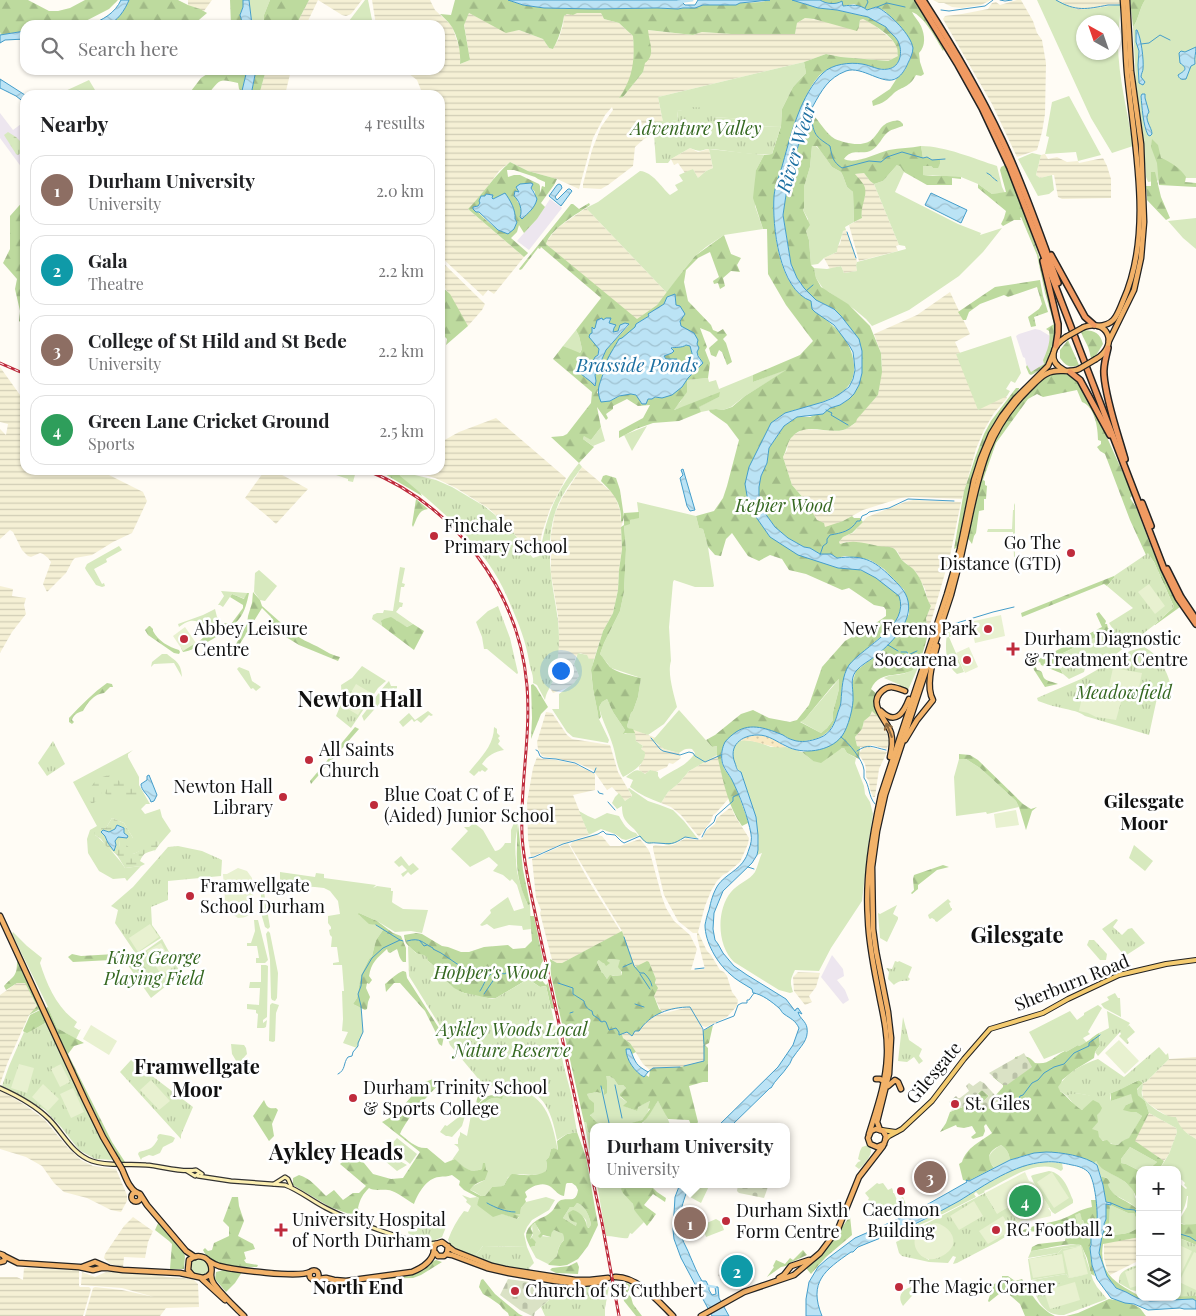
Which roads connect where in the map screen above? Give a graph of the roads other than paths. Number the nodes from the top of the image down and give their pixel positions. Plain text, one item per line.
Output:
1 (918, 0) edge
2 (922, 0) edge
3 (1125, 0) edge
4 (1139, 145) junction
5 (1007, 158) junction
6 (1034, 223) junction
7 (1096, 325) junction
8 (1109, 341) junction
9 (1056, 346) junction
10 (1108, 348) junction
11 (1053, 354) junction
12 (1067, 371) junction
13 (1124, 460) junction
14 (944, 615) junction
15 (1196, 619) edge
16 (1196, 624) edge
17 (918, 683) junction
18 (896, 758) junction
19 (886, 778) junction
20 (0, 916) edge
21 (1196, 960) edge
22 (990, 1029) joint
23 (876, 1079) dead end
24 (884, 1081) junction
25 (886, 1087) junction
26 (0, 1088) edge
27 (901, 1089) dead end
28 (881, 1130) junction
29 (896, 1132) junction
30 (869, 1134) junction
31 (885, 1142) junction
32 (872, 1146) junction
33 (872, 1158) junction
34 (281, 1180) junction
35 (274, 1184) junction
36 (285, 1184) junction
37 (129, 1185) junction
38 (138, 1193) junction
39 (131, 1198) junction
40 (137, 1202) junction
41 (148, 1205) junction
42 (437, 1243) junction
43 (428, 1244) junction
44 (448, 1246) junction
45 (434, 1250) junction
46 (186, 1251) junction
47 (444, 1255) junction
48 (195, 1256) junction
49 (2, 1258) edge
50 (813, 1259) junction
51 (208, 1260) junction
52 (430, 1261) junction
53 (188, 1262) junction
54 (91, 1263) junction
55 (98, 1263) junction
56 (219, 1266) junction
57 (80, 1267) junction
58 (108, 1268) junction
59 (188, 1268) junction
60 (788, 1269) junction
61 (94, 1270) junction
62 (211, 1272) junction
63 (180, 1273) junction
64 (318, 1273) junction
65 (192, 1275) junction
66 (310, 1275) junction
67 (200, 1278) junction
68 (317, 1278) junction
69 (326, 1278) junction
70 (615, 1279) tunnel mouth
71 (787, 1279) junction
72 (766, 1284) junction
73 (702, 1315) edge
74 (242, 1316) edge
75 (671, 1316) edge

1 - 5 highway
2 - 5 highway
3 - 4 highway
4 - 7 highway
4 - 8 highway
5 - 6 highway
6 - 7 highway
6 - 9 highway
6 - 13 highway
7 - 8 highway
7 - 9 highway, bridge
8 - 10 highway
9 - 11 highway
10 - 12 highway, bridge
10 - 13 highway
11 - 12 highway
11 - 17 highway
12 - 13 highway
12 - 14 highway
13 - 15 highway
13 - 16 highway
14 - 18 highway
14 - 18 highway
17 - 19 highway
19 -> 17 highway
18 - 25 highway
19 - 24 highway
20 - 37 highway, bridge
21 - 22 main road, Sherburn Road
22 - 29 main road, Gilesgate
23 - 24 highway
24 - 30 highway
25 - 27 highway
25 - 28 highway
26 - 35 main road
28 - 29 main road
28 - 30 highway
28 - 31 highway
29 - 31 main road, Gilesgate
30 - 32 highway
31 - 32 highway
31 - 33 highway
32 - 33 highway
33 - 50 highway
34 - 35 main road
34 - 36 main road
34 - 36 main road
35 - 36 main road
36 - 43 main road
37 - 38 highway
37 - 39 highway
38 - 39 highway
38 - 40 highway
38 - 41 highway
39 - 40 highway
40 - 41 highway
41 - 46 highway
42 - 43 main road
42 - 44 highway
42 - 45 highway
43 - 45 main road
44 - 47 highway
44 - 47 highway
45 - 47 highway
45 - 52 highway
46 - 48 highway
46 - 53 highway
47 - 52 highway
48 - 51 highway
48 - 53 highway
49 - 57 highway
50 - 60 highway
50 - 71 highway
51 - 56 highway
51 - 62 highway
52 - 69 highway
53 - 59 highway
54 - 55 highway
54 - 57 highway
54 - 61 highway
55 - 58 highway
55 - 61 highway
56 - 62 highway
56 - 66 highway
57 - 61 highway
58 - 61 highway
58 - 63 highway
59 - 63 highway
59 - 65 highway
60 - 71 highway
60 - 72 highway
62 - 67 highway
62 - 74 highway
63 - 65 highway
64 - 66 highway
64 - 68 highway
64 - 69 highway
65 - 67 highway
66 - 68 highway
67 - 74 highway
68 - 69 highway
70 - 75 highway
71 - 72 highway
72 - 73 highway

